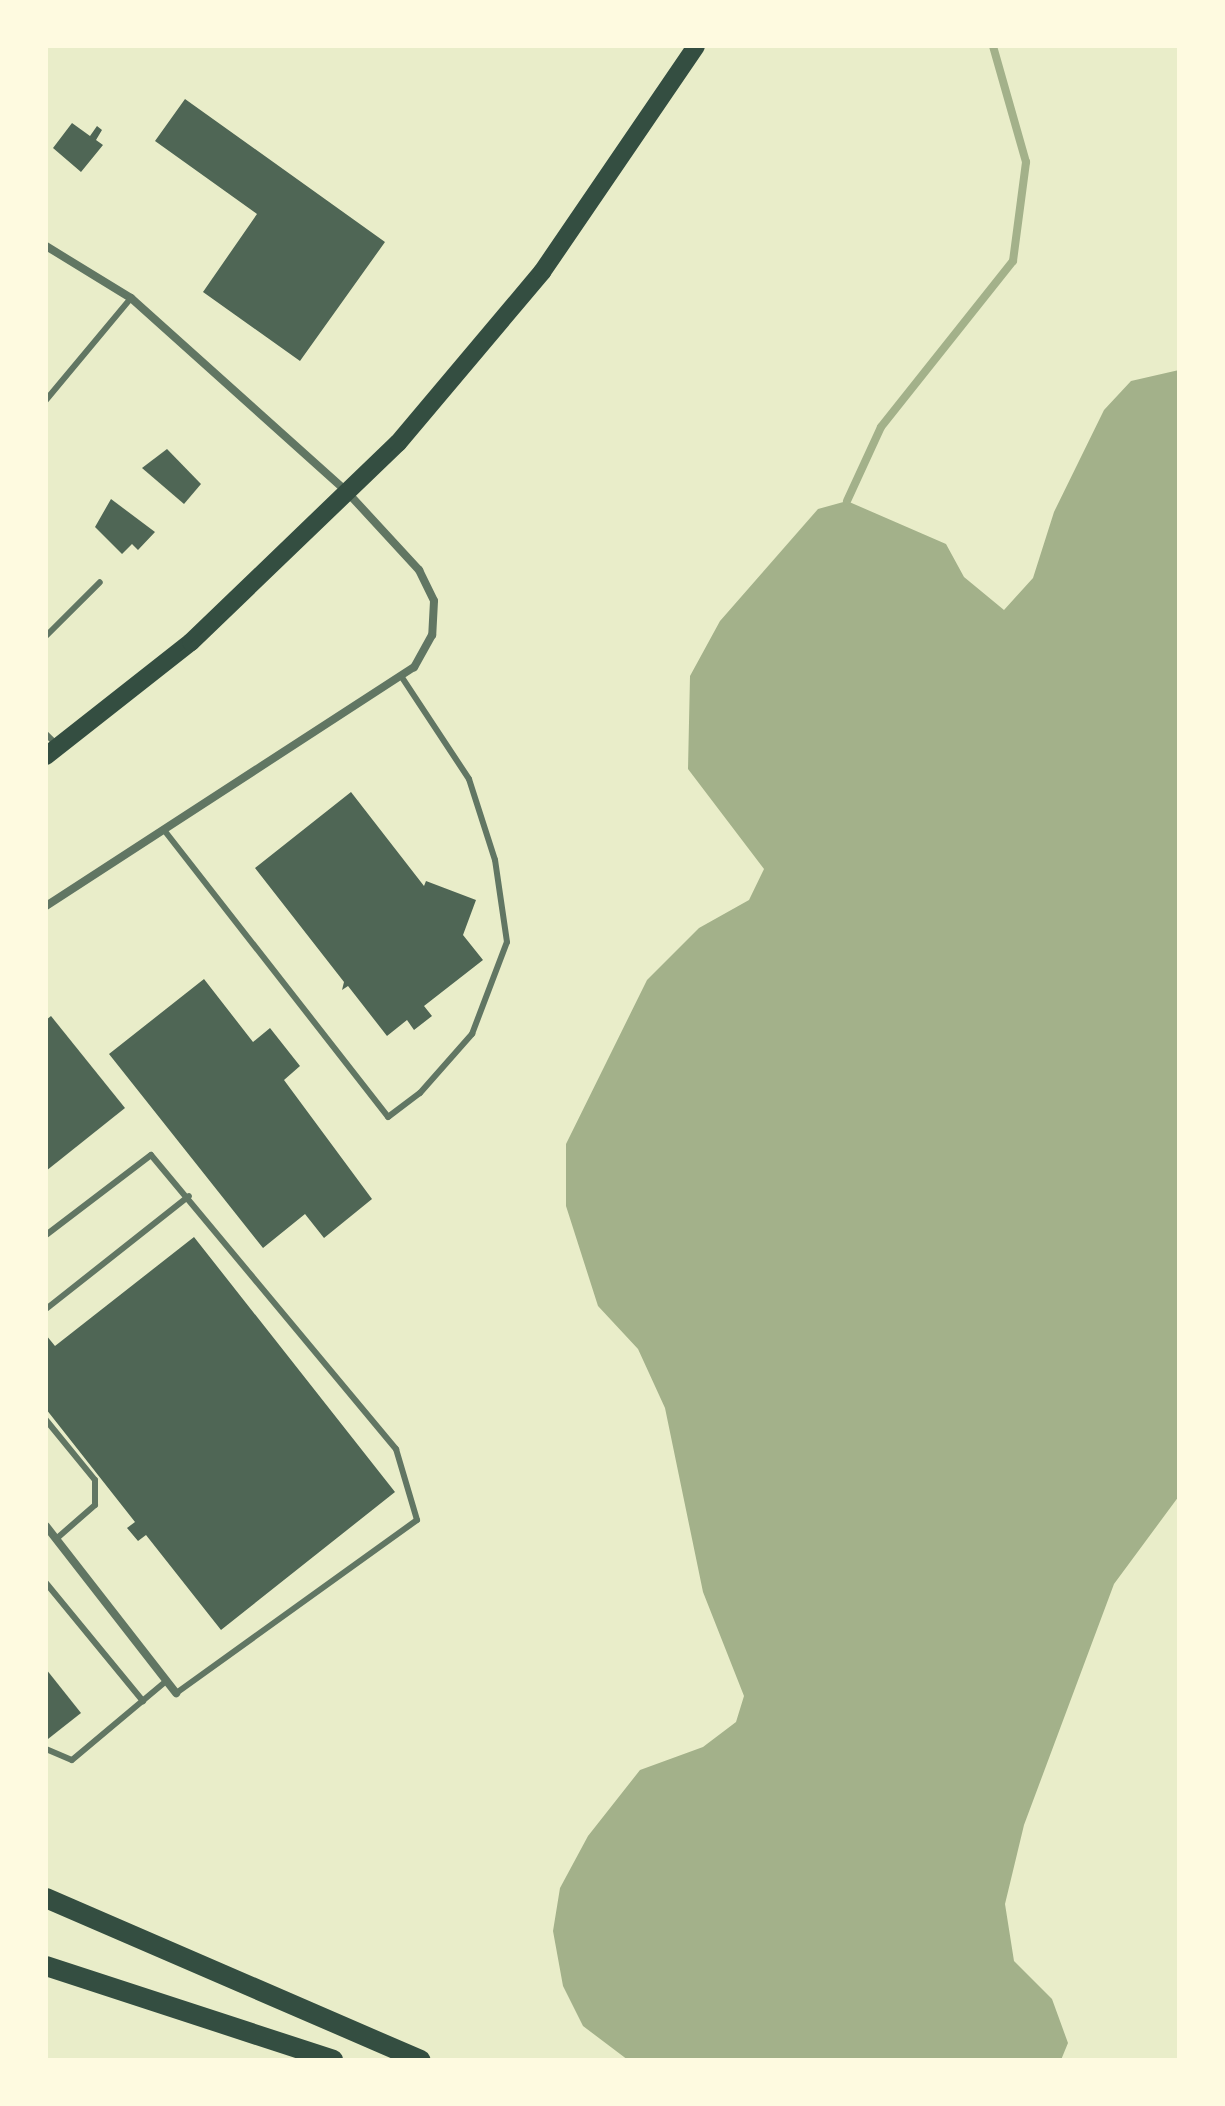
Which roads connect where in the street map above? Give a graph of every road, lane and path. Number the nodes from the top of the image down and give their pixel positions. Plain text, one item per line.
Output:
1 (696, 46) edge
2 (46, 246) edge
3 (131, 298) junction
4 (46, 400) edge
5 (348, 493) junction
6 (100, 582) dead end
7 (46, 636) edge
8 (401, 676) junction
9 (50, 745) edge
10 (164, 830) junction
11 (46, 906) edge
12 (189, 1196) junction
13 (46, 1235) edge
14 (46, 1309) edge
15 (46, 1420) edge
16 (46, 1526) edge
17 (56, 1539) junction
18 (46, 1583) edge
19 (166, 1681) junction
20 (176, 1693) joint
21 (143, 1701) junction
22 (46, 1749) edge
23 (46, 1898) edge
24 (46, 1966) edge
25 (333, 2060) edge
26 (420, 2060) edge

1 - 5 main road
2 - 3 street
3 - 4 lane
3 - 5 street
5 - 8 street
5 - 9 main road
6 - 7 lane
8 - 10 street
8 - 10 lane
10 - 11 street
12 - 13 lane
12 - 14 lane
12 - 20 lane
15 - 17 lane
16 - 17 street
17 - 19 street
18 - 21 lane
19 - 20 street
19 - 21 lane
21 - 22 lane
23 - 26 highway
24 - 25 highway

